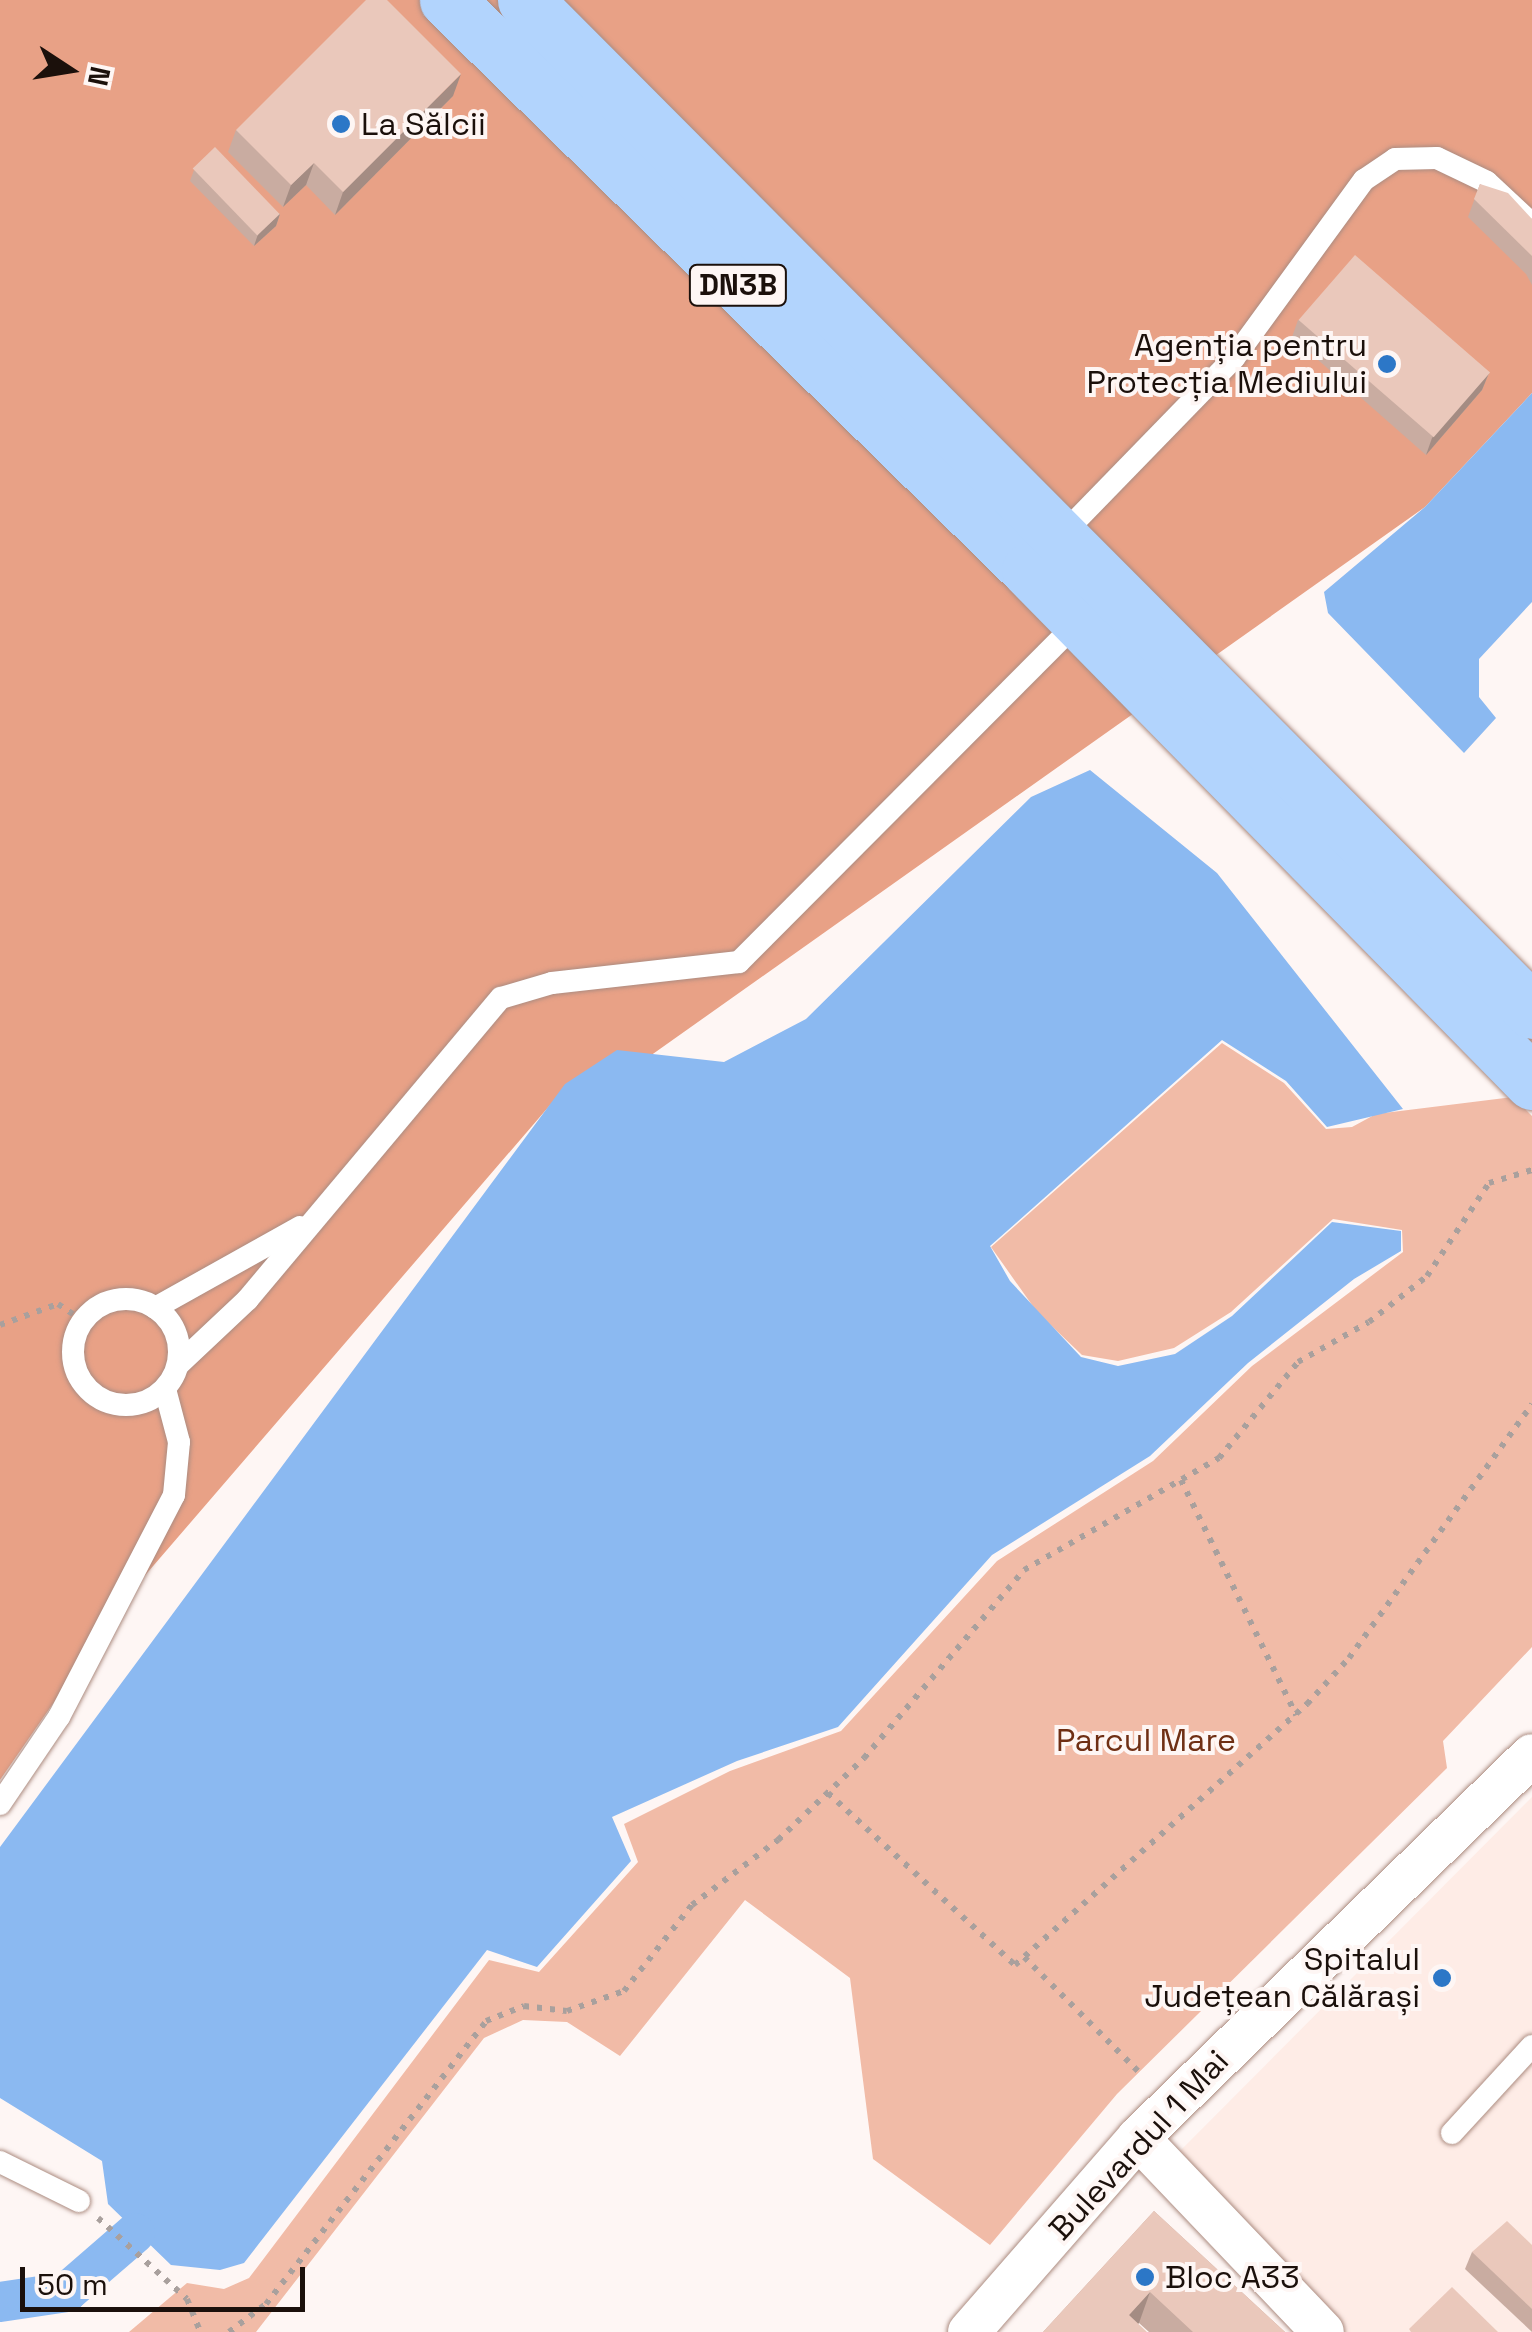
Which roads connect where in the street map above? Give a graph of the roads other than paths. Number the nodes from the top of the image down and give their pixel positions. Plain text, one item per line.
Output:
1 (447, 0) edge
2 (525, 0) edge
3 (1532, 224) edge
4 (1046, 552) junction
5 (1079, 621) junction
6 (1532, 1011) edge
7 (1532, 1082) edge
8 (312, 1221) junction
9 (155, 1308) junction
10 (178, 1365) junction
11 (164, 1389) junction
12 (1532, 1755) edge
13 (0, 1804) edge
14 (1532, 2046) edge
15 (1452, 2133) dead end
16 (1138, 2138) junction
17 (0, 2162) edge
18 (79, 2201) road end
19 (969, 2332) edge
20 (1323, 2332) edge

1 - 4 main road, DN3B
2 - 4 main road, DN3B
3 - 4 lane
4 - 5 main road, DN3B
4 - 6 main road, DN3B
5 - 7 main road, DN3B
5 - 8 lane
8 - 9 lane
8 - 10 lane
9 - 10 lane
9 - 11 lane
10 - 11 lane
11 - 13 lane
12 - 16 street, Bulevardul 1 Mai
14 - 15 lane
16 - 19 street, Bulevardul 1 Mai
16 - 20 street
17 - 18 lane

